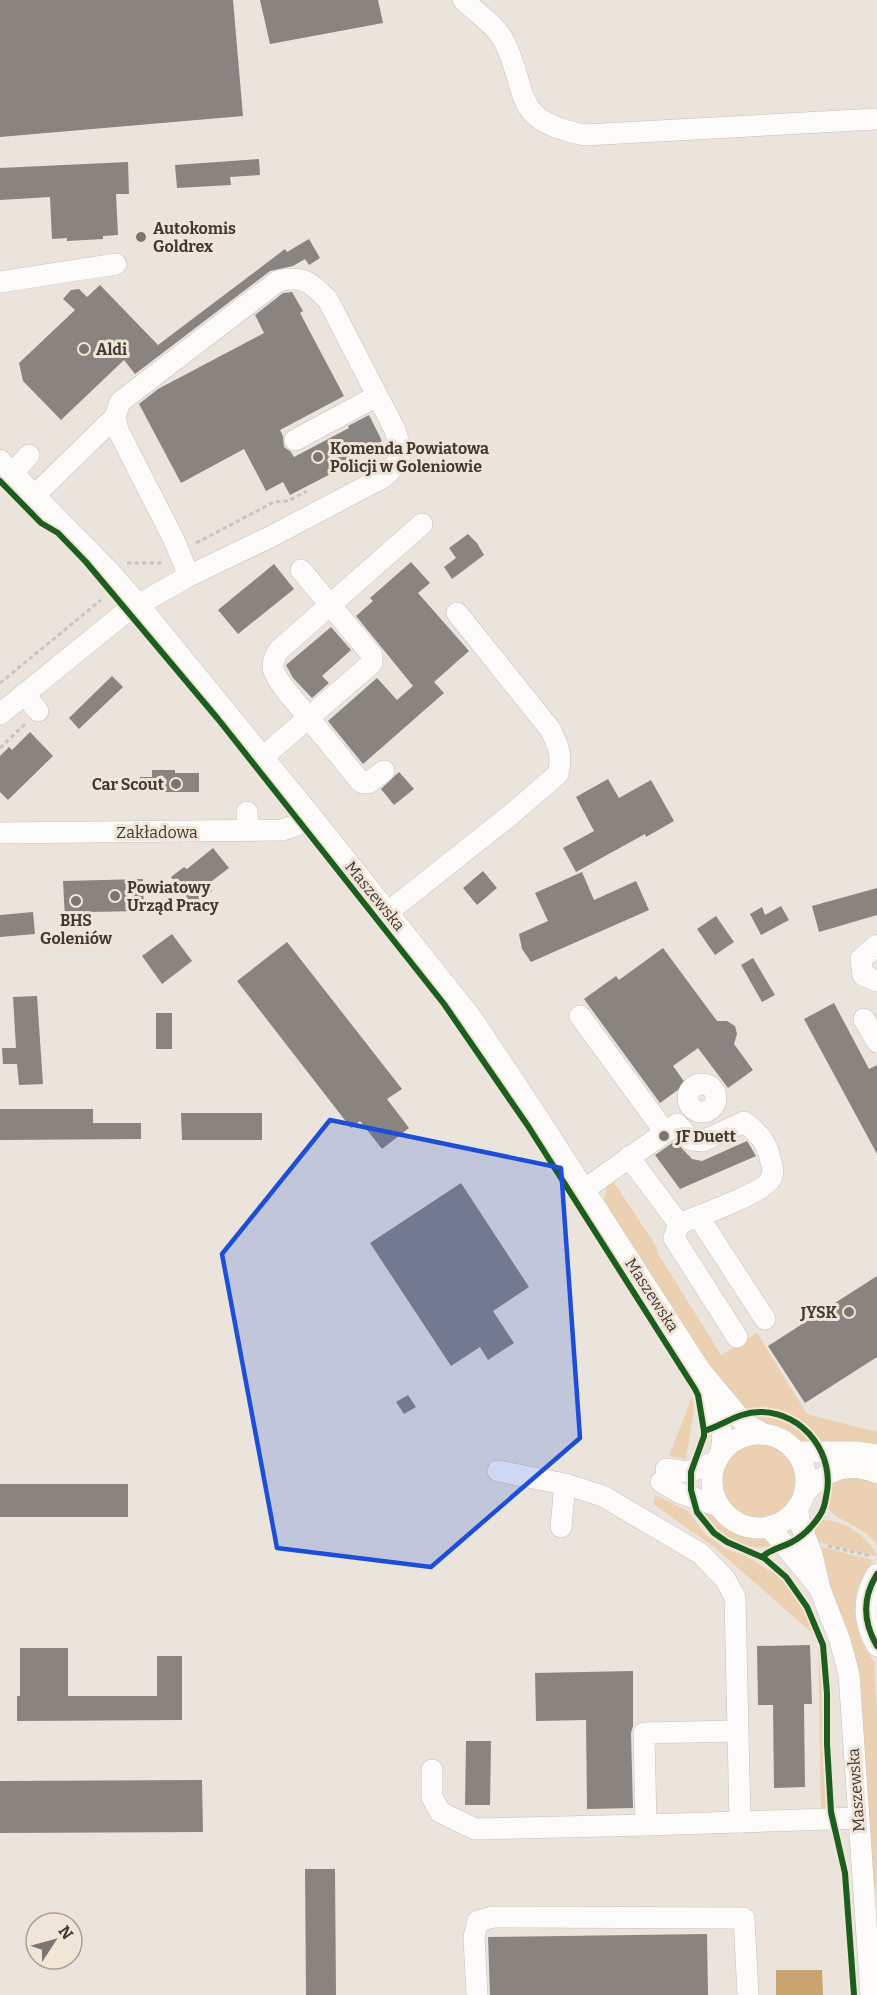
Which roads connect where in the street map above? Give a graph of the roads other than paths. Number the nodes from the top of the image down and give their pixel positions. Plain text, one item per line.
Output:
1 (463, 0) edge
2 (877, 119) edge
3 (116, 264) dead end
4 (0, 282) edge
5 (377, 396) junction
6 (115, 417) junction
7 (295, 440) dead end
8 (29, 455) dead end
9 (6, 466) edge
10 (34, 495) junction
11 (422, 524) dead end
12 (186, 566) junction
13 (301, 570) dead end
14 (138, 604) junction
15 (330, 605) junction
16 (457, 613) dead end
17 (24, 694) junction
18 (38, 711) road end
19 (0, 714) edge
20 (309, 719) junction
21 (263, 757) junction
22 (384, 771) dead end
23 (311, 816) junction
24 (0, 833) edge
25 (388, 912) junction
26 (877, 945) edge
27 (877, 981) edge
28 (580, 1016) dead end
29 (864, 1019) dead end
30 (877, 1042) edge
31 (744, 1122) junction
32 (671, 1128) junction
33 (629, 1158) junction
34 (585, 1189) junction
35 (688, 1220) junction
36 (765, 1318) dead end
37 (737, 1338) dead end
38 (700, 1370) junction
39 (762, 1433) junction
40 (797, 1452) junction
41 (877, 1455) edge
42 (718, 1457) junction
43 (498, 1471) dead end
44 (877, 1473) edge
45 (565, 1484) junction
46 (802, 1501) junction
47 (719, 1506) junction
48 (561, 1527) dead end
49 (768, 1527) junction
50 (876, 1566) edge
51 (820, 1588) junction
52 (877, 1646) edge
53 (738, 1731) junction
54 (432, 1770) dead end
55 (858, 1818) junction
56 (740, 1822) junction
57 (646, 1825) junction
58 (477, 1995) edge
59 (748, 1995) edge
60 (871, 1995) edge

1 - 2 street
3 - 4 street
5 - 6 street
5 - 7 street
5 - 12 street
6 - 10 street
6 - 12 street
8 - 9 street
9 - 10 street, Maszewska
10 - 14 street, Maszewska
11 - 15 street
12 - 14 street
13 - 15 street
14 - 17 street
14 - 21 street, Maszewska
15 - 20 street
15 - 20 street
16 - 25 street
17 - 18 street
17 - 19 street
20 - 21 street
20 - 22 street
21 - 23 street, Maszewska
23 - 24 street, Zakładowa
23 - 25 street, Maszewska
25 - 34 street, Maszewska
26 - 27 street
28 - 32 street
29 - 30 street
31 - 32 street
31 - 32 street
31 - 35 street
32 - 33 street
33 - 34 street
33 - 35 street
34 - 38 street, Maszewska
35 - 36 street
35 - 37 street
38 - 39 street, Maszewska
38 - 42 street, Maszewska
39 - 40 street
39 - 42 street
40 - 41 street
40 - 46 street
42 - 47 street
42 - 47 street
43 - 45 street
44 - 46 street
45 - 48 street
45 - 53 street
46 - 49 street
46 - 51 street, Maszewska
47 - 49 street
49 - 51 street, Maszewska
50 - 52 street
51 - 55 street, Maszewska
53 - 56 street
53 - 57 street
54 - 57 street
55 - 56 street
55 - 60 street, Maszewska
56 - 57 street
58 - 59 street

